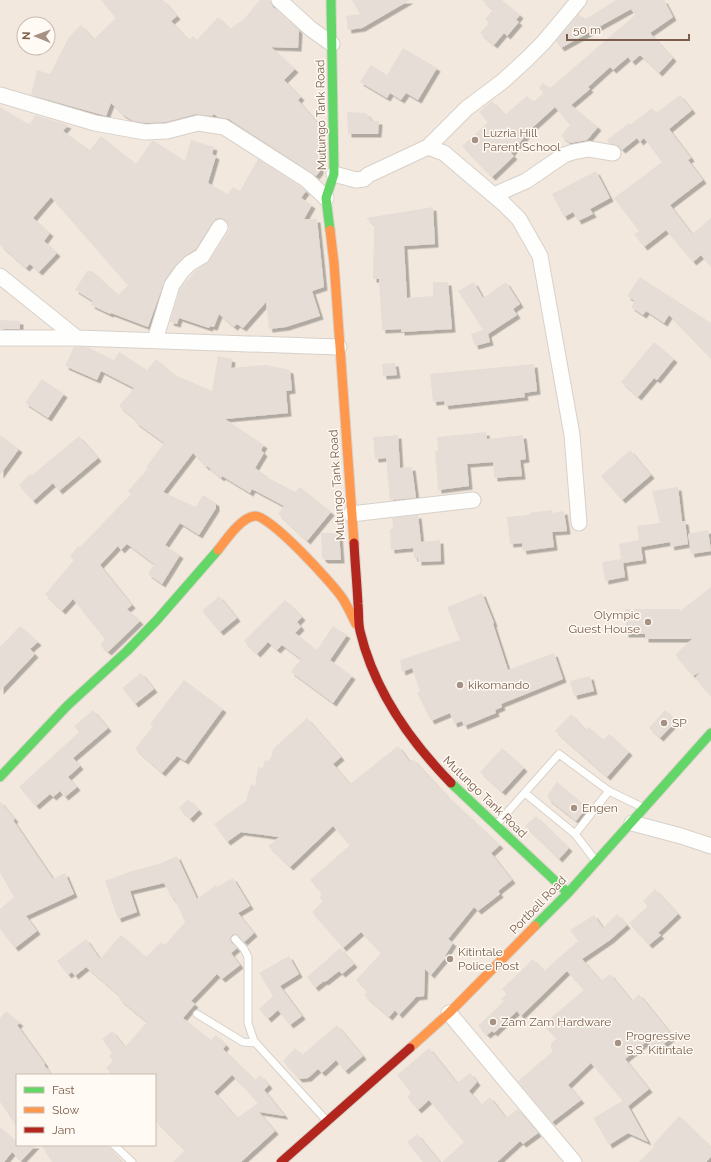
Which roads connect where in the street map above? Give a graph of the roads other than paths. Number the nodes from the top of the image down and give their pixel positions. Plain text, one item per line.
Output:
1 (279, 0) edge
2 (331, 0) edge
3 (579, 0) edge
4 (332, 44) junction
5 (0, 95) edge
6 (428, 148) junction
7 (613, 153) dead end
8 (334, 174) junction
9 (494, 195) junction
10 (326, 198) junction
11 (220, 227) dead end
12 (0, 276) edge
13 (0, 338) edge
14 (77, 338) junction
15 (155, 340) junction
16 (339, 347) junction
17 (473, 500) dead end
18 (351, 514) junction
19 (579, 523) dead end
20 (360, 630) junction
21 (711, 733) edge
22 (0, 778) edge
23 (608, 791) junction
24 (525, 792) junction
25 (645, 808) junction
26 (632, 823) junction
27 (496, 825) junction
28 (574, 834) junction
29 (711, 846) edge
30 (597, 862) junction
31 (568, 893) junction
32 (235, 939) dead end
33 (449, 1013) junction
34 (197, 1014) dead end
35 (256, 1043) junction
36 (327, 1121) junction
37 (115, 1146) edge
38 (132, 1162) edge
39 (281, 1162) edge
40 (574, 1162) edge

1 - 4 street
2 - 4 street, Mutungo Tank Road
3 - 6 street
4 - 8 street, Mutungo Tank Road
5 - 10 street
6 - 8 street
6 - 9 street
7 - 9 street
8 - 10 street, Mutungo Tank Road
9 - 19 street
10 - 16 street, Mutungo Tank Road
11 - 15 street
12 - 14 street
13 - 14 street
14 - 15 street
15 - 16 street
16 - 18 street, Mutungo Tank Road
17 - 18 street
18 - 20 street, Mutungo Tank Road
20 - 22 street
20 - 27 street, Mutungo Tank Road
21 - 25 street, Portbell Road
23 - 24 lane
23 - 25 lane
23 - 28 lane
24 - 27 lane
24 - 28 lane
25 - 26 street, Portbell Road
26 - 29 street
26 - 30 street, Portbell Road
27 - 31 street, Mutungo Tank Road
28 - 30 lane
30 - 31 street, Portbell Road
31 - 33 street, Portbell Road
32 - 35 lane
33 - 36 street, Portbell Road
33 - 40 street
34 - 35 lane
35 - 36 lane
36 - 39 street, Portbell Road
37 - 38 lane

